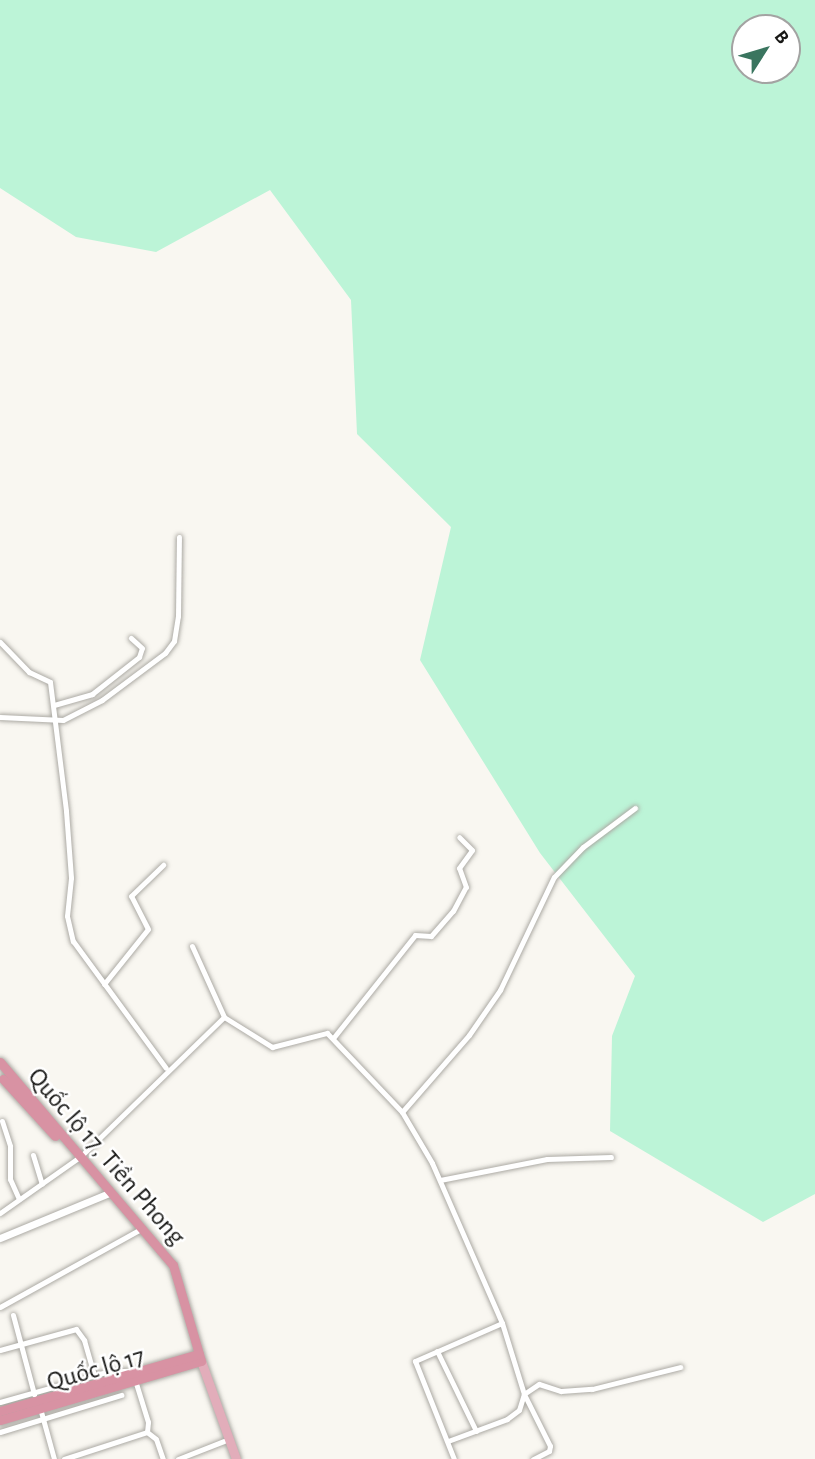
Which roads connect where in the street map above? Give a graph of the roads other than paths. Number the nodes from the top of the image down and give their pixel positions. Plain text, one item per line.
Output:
1 (179, 537) dead end
2 (131, 638) dead end
3 (0, 642) edge
4 (54, 705) junction
5 (0, 718) edge
6 (52, 723) junction
7 (635, 808) dead end
8 (459, 837) dead end
9 (163, 865) dead end
10 (192, 946) dead end
11 (104, 984) junction
12 (225, 1017) junction
13 (334, 1037) junction
14 (0, 1062) edge
15 (166, 1068) junction
16 (0, 1075) edge
17 (402, 1112) junction
18 (2, 1121) dead end
19 (33, 1155) dead end
20 (78, 1157) junction
21 (611, 1157) dead end
22 (440, 1180) junction
23 (42, 1184) junction
24 (108, 1189) junction
25 (19, 1199) junction
26 (0, 1213) edge
27 (141, 1230) junction
28 (0, 1238) edge
29 (0, 1307) edge
30 (13, 1315) dead end
31 (502, 1324) junction
32 (20, 1344) junction
33 (0, 1350) edge
34 (437, 1351) junction
35 (198, 1358) junction
36 (680, 1367) dead end
37 (94, 1376) junction
38 (137, 1376) junction
39 (524, 1394) junction
40 (121, 1395) dead end
41 (36, 1401) junction
42 (0, 1402) edge
43 (0, 1411) edge
44 (43, 1419) junction
45 (0, 1420) edge
46 (476, 1431) junction
47 (0, 1432) edge
48 (147, 1432) junction
49 (224, 1441) junction
50 (448, 1441) junction
51 (191, 1457) edge
52 (54, 1459) edge
53 (64, 1459) edge
54 (163, 1459) edge
55 (178, 1459) edge
56 (230, 1459) edge
57 (236, 1459) edge
58 (454, 1459) edge
59 (535, 1459) edge

1 - 6 street
2 - 4 street
3 - 4 street
4 - 6 street
5 - 6 street
6 - 11 street
7 - 17 street
8 - 13 street
9 - 11 street
10 - 12 street
11 - 15 street
12 - 13 street
12 - 15 street
13 - 17 street
14 - 20 highway, Quốc lộ 17, Tiền Phong
15 - 20 street
16 - 20 highway
17 - 22 street
18 - 25 street
19 - 23 street
20 - 23 street
20 - 24 highway
21 - 22 street
22 - 31 street
23 - 25 street
24 - 27 highway
24 - 28 street
24 - 35 highway, Quốc lộ 17, Tiền Phong
25 - 26 street
27 - 29 street
27 - 35 highway
30 - 32 street
31 - 34 street
31 - 39 street
32 - 33 street
32 - 37 street
32 - 41 street
34 - 46 street
34 - 50 street
35 - 38 highway, Quốc lộ 17
35 - 49 main road
35 - 57 main road
36 - 39 street
37 - 38 street
37 - 41 street
38 - 41 highway, Quốc lộ 17
38 - 48 street
39 - 46 street
39 - 59 street
40 - 44 street
41 - 42 street
41 - 43 highway, Quốc lộ 17
41 - 44 street
41 - 45 highway, Quốc lộ 17
44 - 47 street
44 - 52 street
46 - 50 street
48 - 53 street
48 - 54 street
49 - 51 street
49 - 56 main road
50 - 58 street
51 - 55 street

